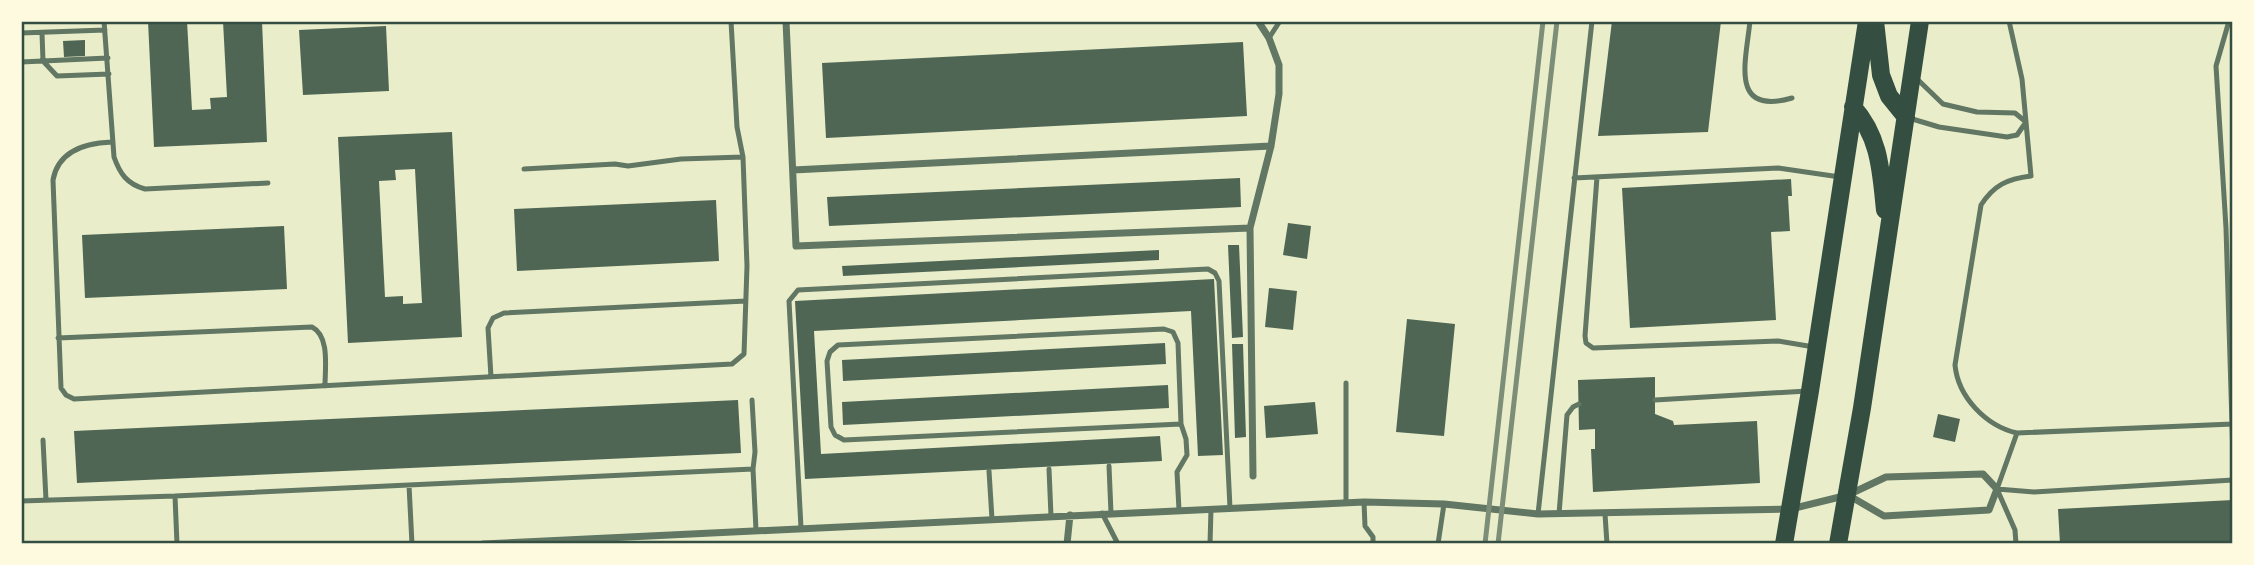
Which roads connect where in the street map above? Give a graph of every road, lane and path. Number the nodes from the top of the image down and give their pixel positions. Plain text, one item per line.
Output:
1 (104, 21) edge
2 (731, 21) edge
3 (786, 21) edge
4 (1258, 21) edge
5 (1280, 21) edge
6 (1592, 21) edge
7 (1750, 21) edge
8 (1867, 21) edge
9 (1875, 21) edge
10 (1920, 21) edge
11 (2009, 21) edge
12 (2229, 21) edge
13 (105, 30) junction
14 (21, 33) edge
15 (42, 33) junction
16 (1269, 38) junction
17 (108, 58) junction
18 (43, 61) junction
19 (21, 62) edge
20 (109, 74) junction
21 (1912, 74) junction
22 (1792, 97) dead end
23 (1853, 107) junction
24 (1906, 117) junction
25 (2026, 122) junction
26 (112, 142) junction
27 (1271, 146) junction
28 (743, 157) junction
29 (524, 169) dead end
30 (793, 170) junction
31 (1597, 177) junction
32 (1843, 177) junction
33 (1574, 178) junction
34 (268, 183) dead end
35 (1250, 228) junction
36 (1887, 237) junction
37 (746, 301) junction
38 (58, 338) junction
39 (1817, 347) junction
40 (491, 377) junction
41 (1346, 383) dead end
42 (325, 386) junction
43 (1810, 391) junction
44 (752, 400) dead end
45 (1655, 400) dead end
46 (1579, 404) dead end
47 (1181, 424) junction
48 (2232, 424) edge
49 (2017, 433) junction
50 (43, 440) dead end
51 (2233, 457) edge
52 (1109, 466) dead end
53 (753, 469) junction
54 (1049, 469) dead end
55 (989, 471) dead end
56 (1253, 476) dead end
57 (2233, 480) edge
58 (409, 485) junction
59 (1997, 489) junction
60 (1848, 495) junction
61 (175, 496) junction
62 (46, 500) junction
63 (21, 501) edge
64 (1364, 502) junction
65 (1346, 503) junction
66 (1444, 504) junction
67 (1230, 508) junction
68 (1211, 509) junction
69 (1791, 509) junction
70 (1179, 510) junction
71 (1102, 513) junction
72 (1111, 513) junction
73 (1538, 513) junction
74 (1559, 514) junction
75 (1605, 514) junction
76 (1070, 515) junction
77 (1051, 516) junction
78 (992, 519) junction
79 (801, 528) junction
80 (756, 530) junction
81 (615, 541) edge
82 (177, 544) edge
83 (412, 544) edge
84 (484, 544) edge
85 (492, 544) edge
86 (1067, 544) edge
87 (1118, 544) edge
88 (1210, 544) edge
89 (1373, 544) edge
90 (1438, 544) edge
91 (1607, 544) edge
92 (1784, 544) edge
93 (1838, 544) edge
94 (2015, 544) edge

1 - 13 lane
2 - 28 lane
3 - 30 street
4 - 16 street
5 - 16 lane
6 - 33 lane
7 - 22 lane
8 - 23 main road
9 - 24 main road
10 - 21 main road
11 - 25 lane
12 - 48 lane
13 - 15 lane
13 - 17 lane
14 - 15 lane
15 - 18 lane
16 - 27 street
17 - 18 lane
17 - 20 lane
18 - 19 lane
18 - 20 lane
20 - 26 lane
21 - 24 main road
21 - 25 lane
23 - 32 main road
23 - 36 main road
24 - 25 lane
24 - 36 main road
25 - 49 lane
26 - 34 lane
26 - 38 lane
27 - 30 street
27 - 35 street
28 - 29 lane
28 - 37 lane
30 - 35 street
31 - 32 lane
31 - 33 lane
31 - 39 lane
32 - 39 main road
33 - 73 lane
35 - 56 street
36 - 60 main road
37 - 40 lane
37 - 40 lane
38 - 42 lane
38 - 42 lane
39 - 43 main road
40 - 42 lane
41 - 65 lane
43 - 45 lane
43 - 69 main road
44 - 53 lane
46 - 74 lane
47 - 47 lane
47 - 70 lane
48 - 49 lane
48 - 51 lane
49 - 59 lane
50 - 62 lane
52 - 72 lane
53 - 58 lane
53 - 80 lane
54 - 77 lane
55 - 78 lane
57 - 59 lane
58 - 61 lane
58 - 83 lane
59 - 60 street
59 - 60 street
59 - 94 lane
60 - 69 street
60 - 93 main road
61 - 62 lane
61 - 82 lane
62 - 63 lane
64 - 65 street
64 - 66 street
64 - 89 lane
65 - 67 street
66 - 73 street
66 - 90 lane
67 - 68 street
67 - 79 lane
68 - 70 street
68 - 88 lane
69 - 75 street
69 - 92 main road
70 - 72 street
71 - 72 street
71 - 76 street
71 - 87 lane
73 - 74 street
74 - 75 street
75 - 91 lane
76 - 77 street
76 - 86 street
77 - 78 street
78 - 79 street
79 - 80 street
80 - 81 street
81 - 85 street
84 - 85 street

